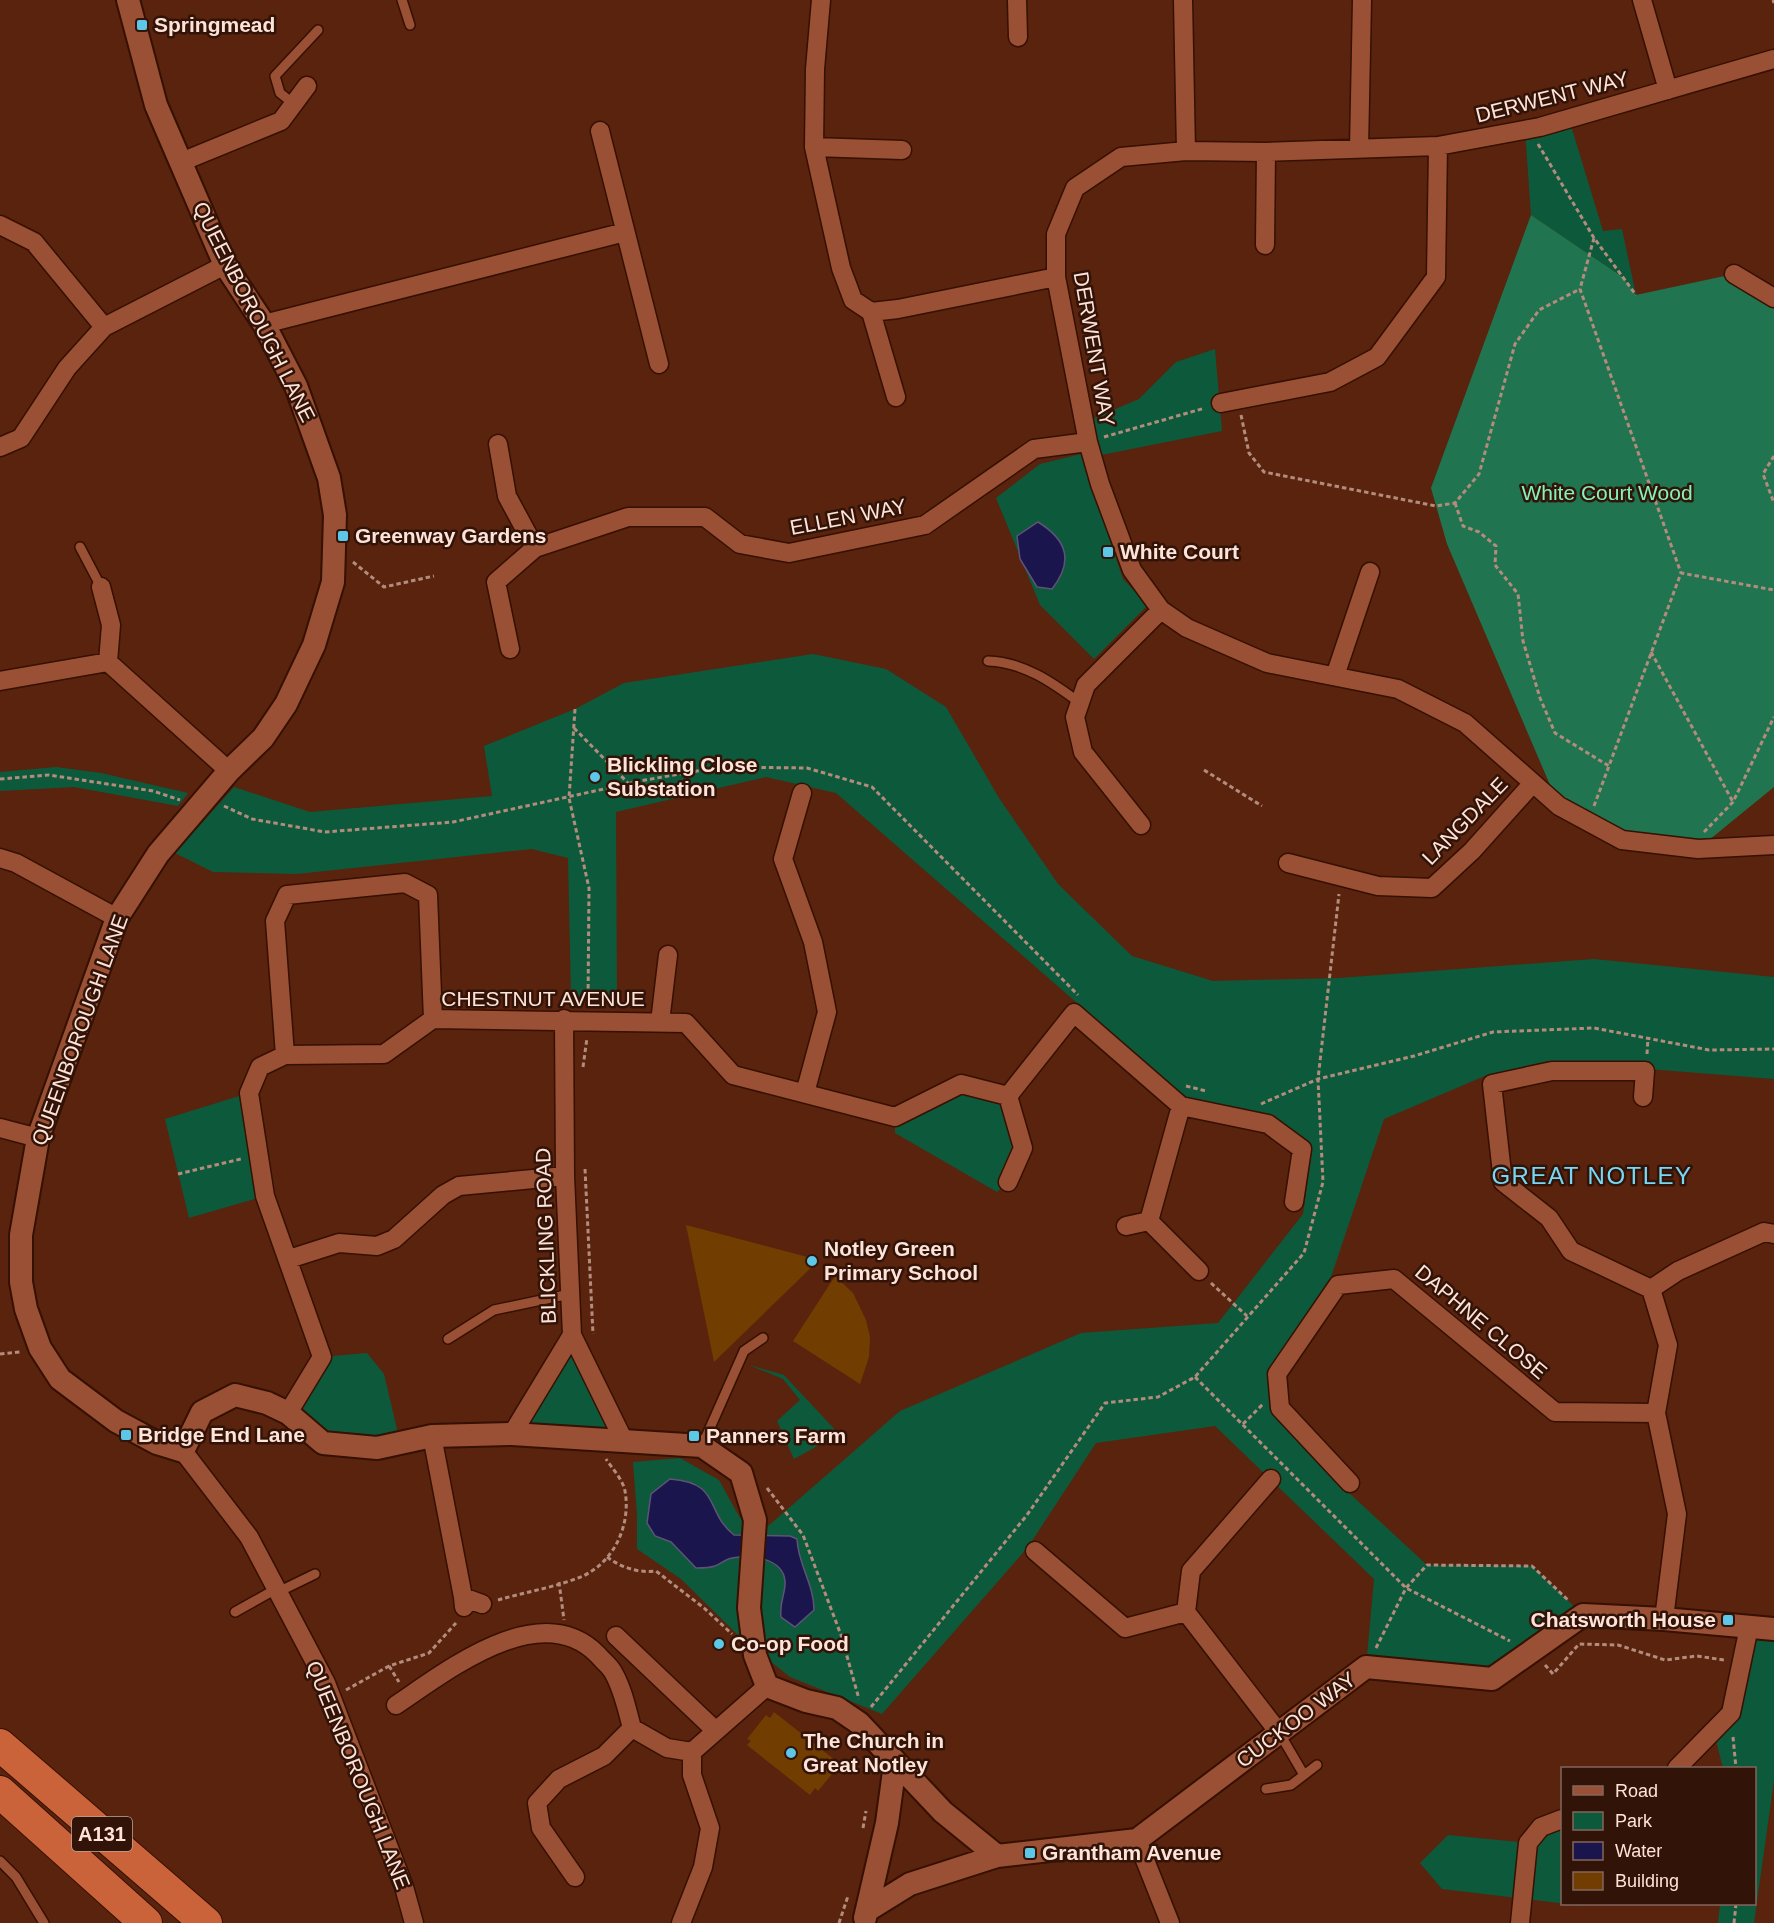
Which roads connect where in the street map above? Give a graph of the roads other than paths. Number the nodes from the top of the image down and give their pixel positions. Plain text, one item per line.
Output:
1 (128, 0) edge
2 (402, 0) edge
3 (821, 0) edge
4 (1017, 0) edge
5 (1183, 0) edge
6 (1362, 0) edge
7 (1642, 0) edge
8 (410, 25) dead end
9 (318, 30) dead end
10 (1018, 37) dead end
11 (1774, 59) edge
12 (307, 86) dead end
13 (1668, 90) junction
14 (294, 104) junction
15 (600, 131) dead end
16 (1438, 146) junction
17 (814, 147) junction
18 (1359, 149) junction
19 (902, 150) dead end
20 (1186, 151) junction
21 (1266, 152) junction
22 (181, 162) junction
23 (0, 225) edge
24 (625, 232) junction
25 (1265, 246) dead end
26 (225, 265) junction
27 (1734, 274) dead end
28 (1056, 277) junction
29 (1774, 298) edge
30 (871, 312) junction
31 (264, 324) junction
32 (104, 327) junction
33 (659, 364) dead end
34 (896, 397) dead end
35 (1230, 402) road end
36 (1088, 442) junction
37 (498, 444) dead end
38 (0, 447) edge
39 (80, 547) dead end
40 (535, 548) junction
41 (1370, 572) dead end
42 (101, 587) joint
43 (1161, 610) junction
44 (510, 649) dead end
45 (988, 661) dead end
46 (108, 662) junction
47 (1335, 676) junction
48 (0, 681) edge
49 (1080, 703) junction
50 (229, 771) junction
51 (1533, 783) junction
52 (802, 793) dead end
53 (1142, 825) dead end
54 (1774, 845) edge
55 (0, 858) edge
56 (1288, 863) dead end
57 (117, 918) junction
58 (668, 955) dead end
59 (433, 1019) junction
60 (564, 1019) junction
61 (660, 1022) junction
62 (285, 1055) junction
63 (805, 1093) junction
64 (1008, 1096) junction
65 (1643, 1097) dead end
66 (1181, 1106) junction
67 (0, 1128) edge
68 (38, 1138) junction
69 (565, 1176) junction
70 (1008, 1182) dead end
71 (1294, 1202) dead end
72 (1149, 1221) junction
73 (1126, 1226) dead end
74 (1774, 1234) edge
75 (289, 1259) junction
76 (1199, 1271) road end
77 (1652, 1289) junction
78 (570, 1294) junction
79 (572, 1335) junction
80 (764, 1338) dead end
81 (448, 1339) dead end
82 (288, 1413) junction
83 (1656, 1413) junction
84 (512, 1434) junction
85 (432, 1436) junction
86 (623, 1439) junction
87 (702, 1446) junction
88 (183, 1451) junction
89 (1271, 1479) dead end
90 (1350, 1483) dead end
91 (1035, 1551) dead end
92 (315, 1574) dead end
93 (277, 1590) junction
94 (470, 1603) road end
95 (235, 1612) dead end
96 (1186, 1612) junction
97 (1664, 1619) junction
98 (1749, 1627) junction
99 (1774, 1629) edge
100 (616, 1636) dead end
101 (767, 1686) junction
102 (396, 1705) dead end
103 (632, 1728) junction
104 (716, 1731) junction
105 (1280, 1734) junction
106 (0, 1745) edge
107 (692, 1752) junction
108 (895, 1764) junction
109 (1317, 1766) dead end
110 (1678, 1767) edge
111 (1304, 1775) junction
112 (1266, 1789) dead end
113 (0, 1792) edge
114 (1561, 1820) edge
115 (1137, 1840) junction
116 (998, 1856) junction
117 (0, 1861) edge
118 (575, 1877) dead end
119 (865, 1917) edge
120 (44, 1923) edge
121 (146, 1923) edge
122 (206, 1923) edge
123 (414, 1923) edge
124 (681, 1923) edge
125 (1170, 1923) edge
126 (1520, 1923) edge

1 - 22 street, QUEENBOROUGH LANE
2 - 8 lane
3 - 17 street
4 - 10 street
5 - 20 street
6 - 18 street
7 - 13 street
9 - 14 lane
11 - 13 street, DERWENT WAY
12 - 14 street
13 - 16 street, DERWENT WAY
14 - 22 street
15 - 24 street
16 - 18 street, DERWENT WAY
16 - 35 street
17 - 19 street
17 - 30 street
18 - 21 street, DERWENT WAY
20 - 21 street, DERWENT WAY
20 - 28 street, DERWENT WAY
21 - 25 street
22 - 26 street, QUEENBOROUGH LANE
23 - 32 street
24 - 31 street
24 - 33 street
26 - 31 street, QUEENBOROUGH LANE
26 - 32 street
27 - 29 street
28 - 30 street
28 - 36 street, DERWENT WAY
30 - 34 street
31 - 50 street, QUEENBOROUGH LANE
32 - 38 street
36 - 40 street, ELLEN WAY
36 - 43 street, DERWENT WAY
37 - 40 street
39 - 42 lane
40 - 44 street, ELLEN WAY
41 - 47 street
42 - 46 street
43 - 47 street, DERWENT WAY
43 - 49 street
45 - 49 lane
46 - 48 street
46 - 50 street
47 - 51 street, DERWENT WAY
49 - 53 street
50 - 57 street, QUEENBOROUGH LANE
51 - 54 street, DERWENT WAY
51 - 56 street, LANGDALE
52 - 63 street
55 - 57 street
57 - 68 street, QUEENBOROUGH LANE
58 - 61 street
59 - 60 street, CHESTNUT AVENUE
59 - 62 street, CHESTNUT AVENUE
59 - 62 street
60 - 61 street, CHESTNUT AVENUE
60 - 69 street, BLICKLING ROAD
61 - 63 street, CHESTNUT AVENUE
62 - 75 street, CHESTNUT AVENUE
63 - 64 street, CHESTNUT AVENUE
64 - 66 street
64 - 70 street
65 - 77 street
66 - 71 street
66 - 72 street
67 - 68 street
68 - 88 street, QUEENBOROUGH LANE
69 - 75 street
69 - 78 street, BLICKLING ROAD
72 - 73 street
72 - 76 street
74 - 77 street
75 - 82 street, CHESTNUT AVENUE
77 - 83 street
78 - 79 street, BLICKLING ROAD
78 - 81 lane
79 - 84 street
79 - 86 street, BLICKLING ROAD
80 - 87 lane
82 - 85 street
82 - 88 street
83 - 90 street, DAPHNE CLOSE
83 - 97 street
84 - 85 street
84 - 86 street
85 - 94 street
86 - 87 street
87 - 101 street
88 - 93 street, QUEENBOROUGH LANE
89 - 96 street
91 - 96 street
92 - 93 lane
93 - 95 lane
93 - 123 street, QUEENBOROUGH LANE
96 - 105 street
97 - 98 street
97 - 105 street, CUCKOO WAY
98 - 99 street
98 - 110 street
100 - 104 street
101 - 104 street
101 - 108 street
102 - 103 street
103 - 107 street
103 - 118 street
104 - 107 street
105 - 111 lane
105 - 115 street, CUCKOO WAY
106 - 122 highway, A131
107 - 124 street
108 - 116 street
108 - 119 street
109 - 111 lane
111 - 112 lane
113 - 121 highway, A131
114 - 126 street
115 - 116 street, CUCKOO WAY
115 - 125 street
116 - 119 street, CUCKOO WAY
117 - 120 lane

